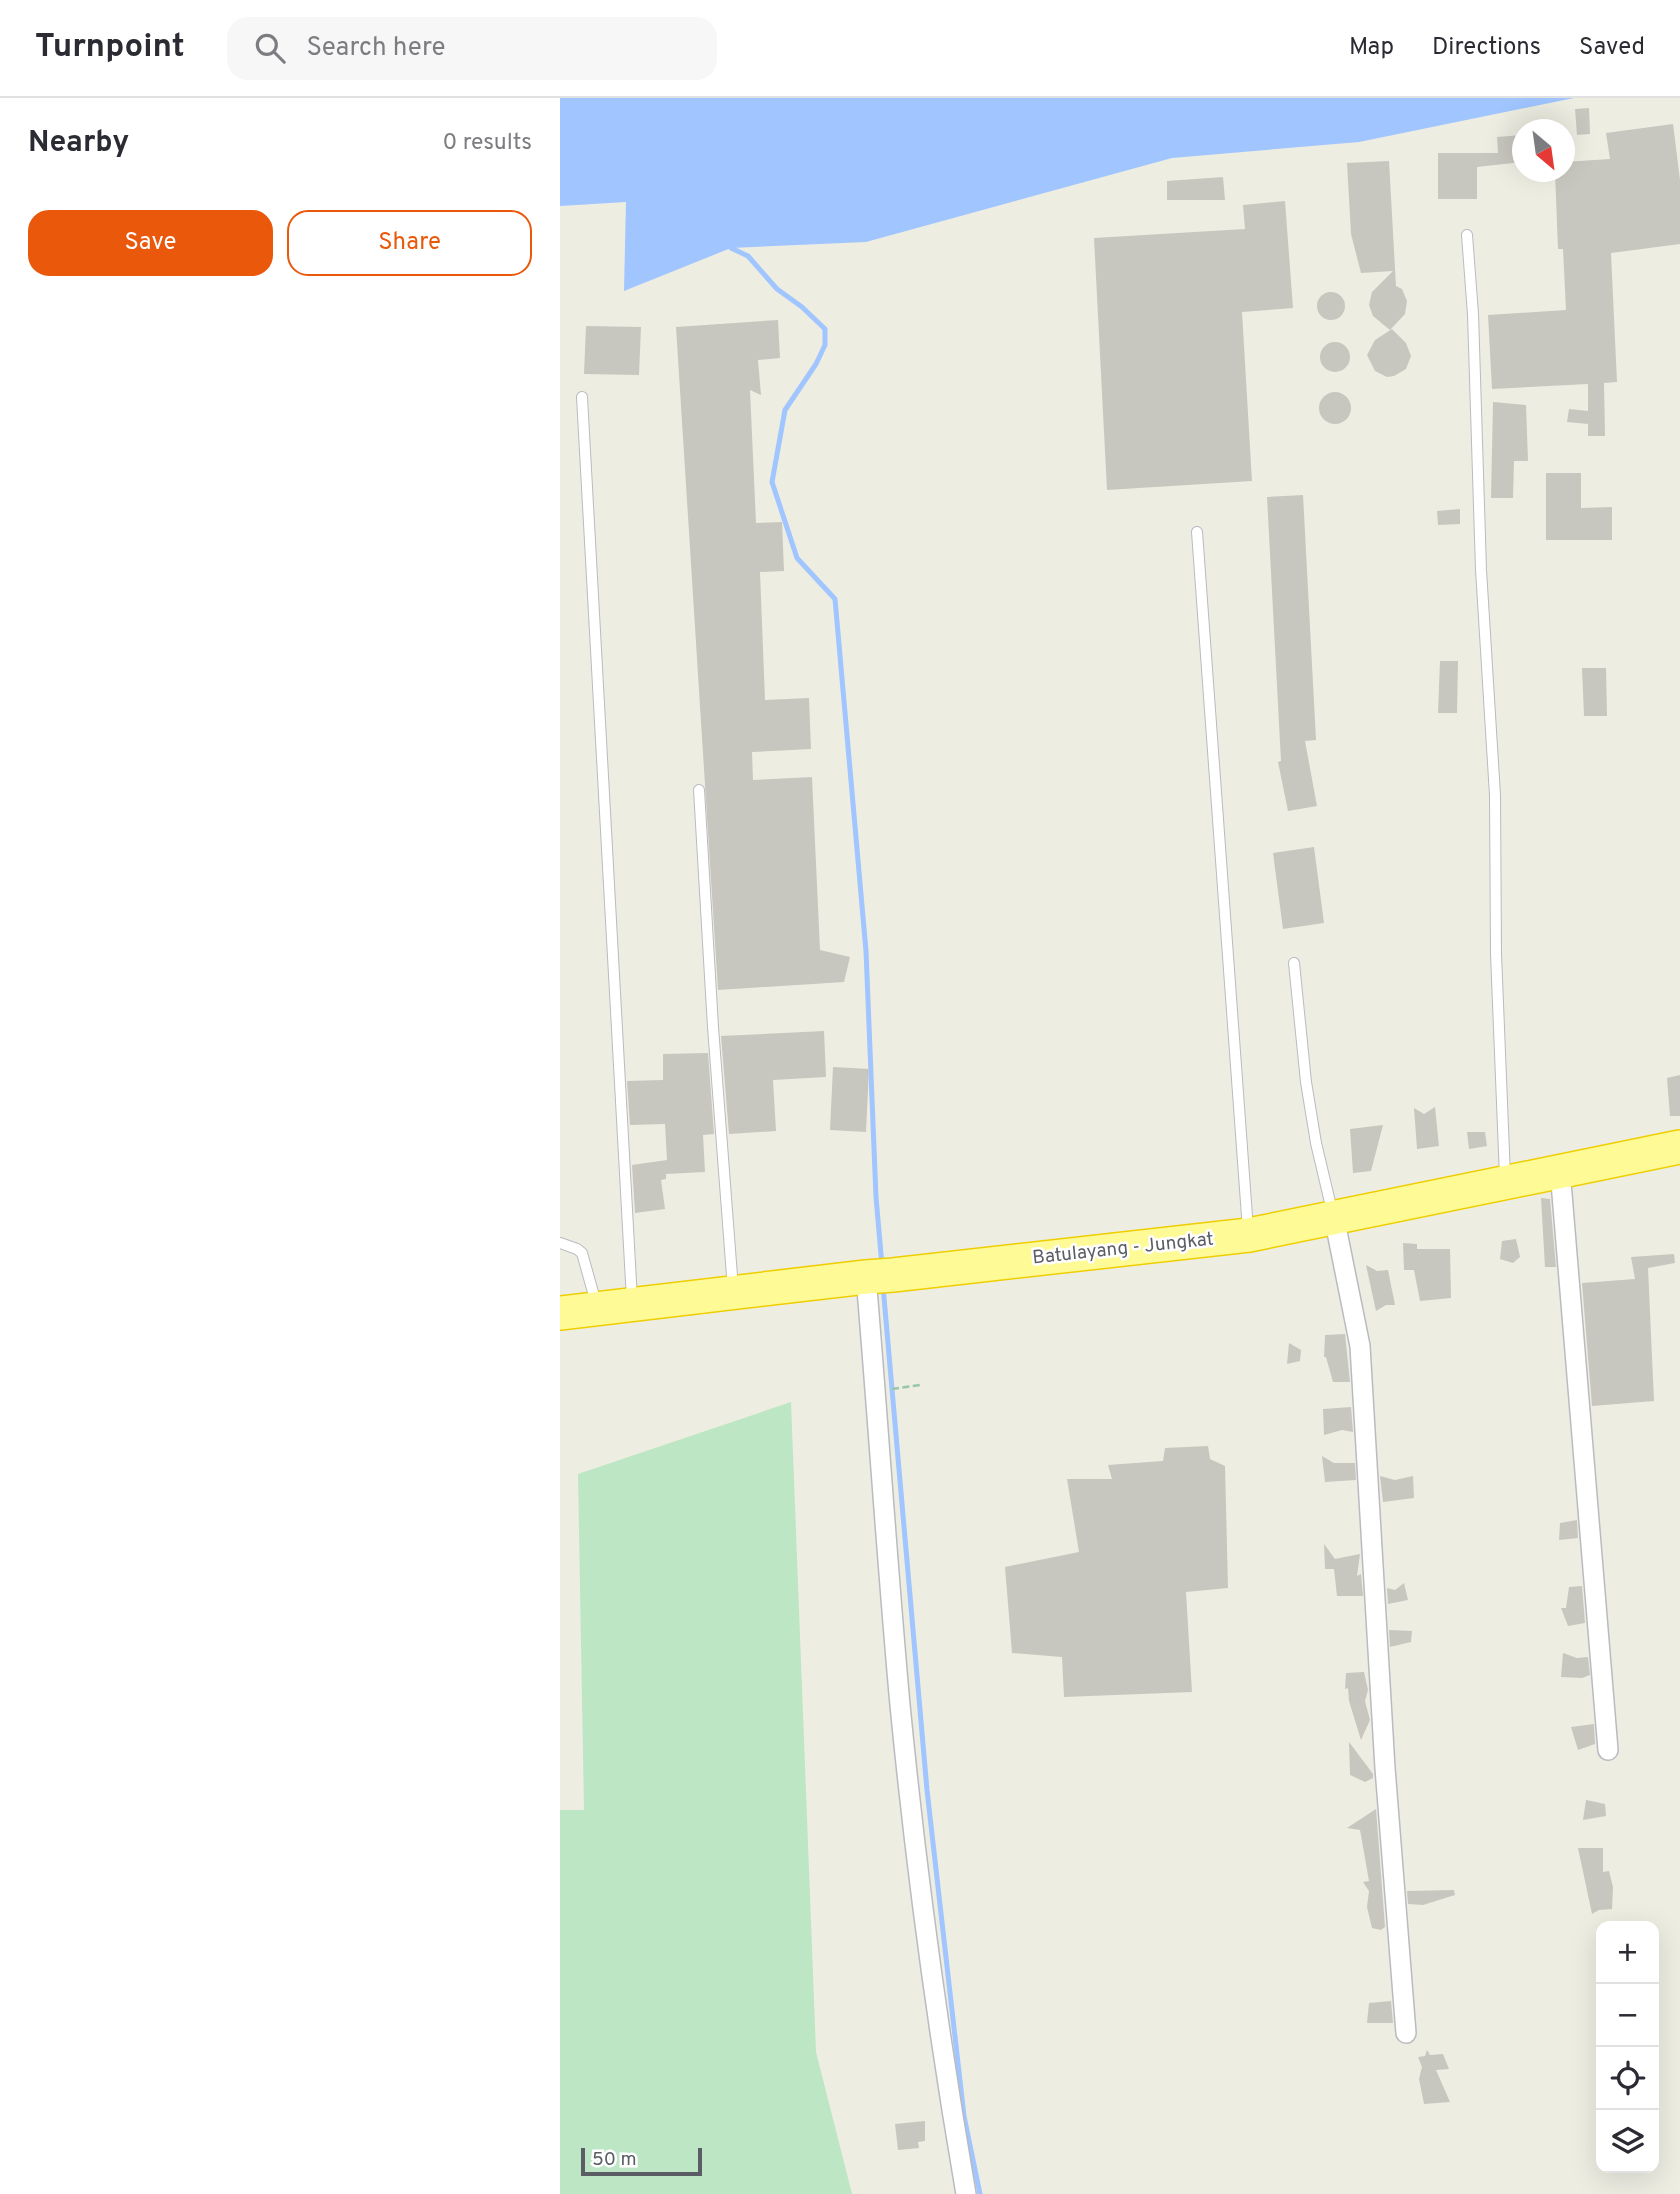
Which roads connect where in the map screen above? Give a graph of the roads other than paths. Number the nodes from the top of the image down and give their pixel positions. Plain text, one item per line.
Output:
1 (1466, 235) dead end
2 (582, 397) dead end
3 (1197, 532) dead end
4 (699, 790) dead end
5 (1294, 963) dead end
6 (1680, 1147) edge
7 (1560, 1170) junction
8 (1505, 1181) junction
9 (1334, 1217) junction
10 (1249, 1235) junction
11 (560, 1243) edge
12 (877, 1276) junction
13 (733, 1292) junction
14 (632, 1304) junction
15 (598, 1308) junction
16 (560, 1313) edge
17 (1608, 1750) dead end
18 (1406, 2034) dead end
19 (966, 2194) edge

1 - 8 lane
2 - 14 lane
3 - 10 lane
4 - 13 lane
5 - 9 lane
6 - 7 highway, Batulayang - Jungkat
7 - 8 highway, Batulayang - Jungkat
7 - 17 street
8 - 9 highway, Batulayang - Jungkat
9 - 10 highway, Batulayang - Jungkat
9 - 18 street
10 - 12 highway, Batulayang - Jungkat
11 - 15 lane
12 - 13 highway, Batulayang - Jungkat
12 - 19 street
13 - 14 highway, Batulayang - Jungkat
14 - 15 highway, Batulayang - Jungkat
15 - 16 highway, Batulayang - Jungkat

